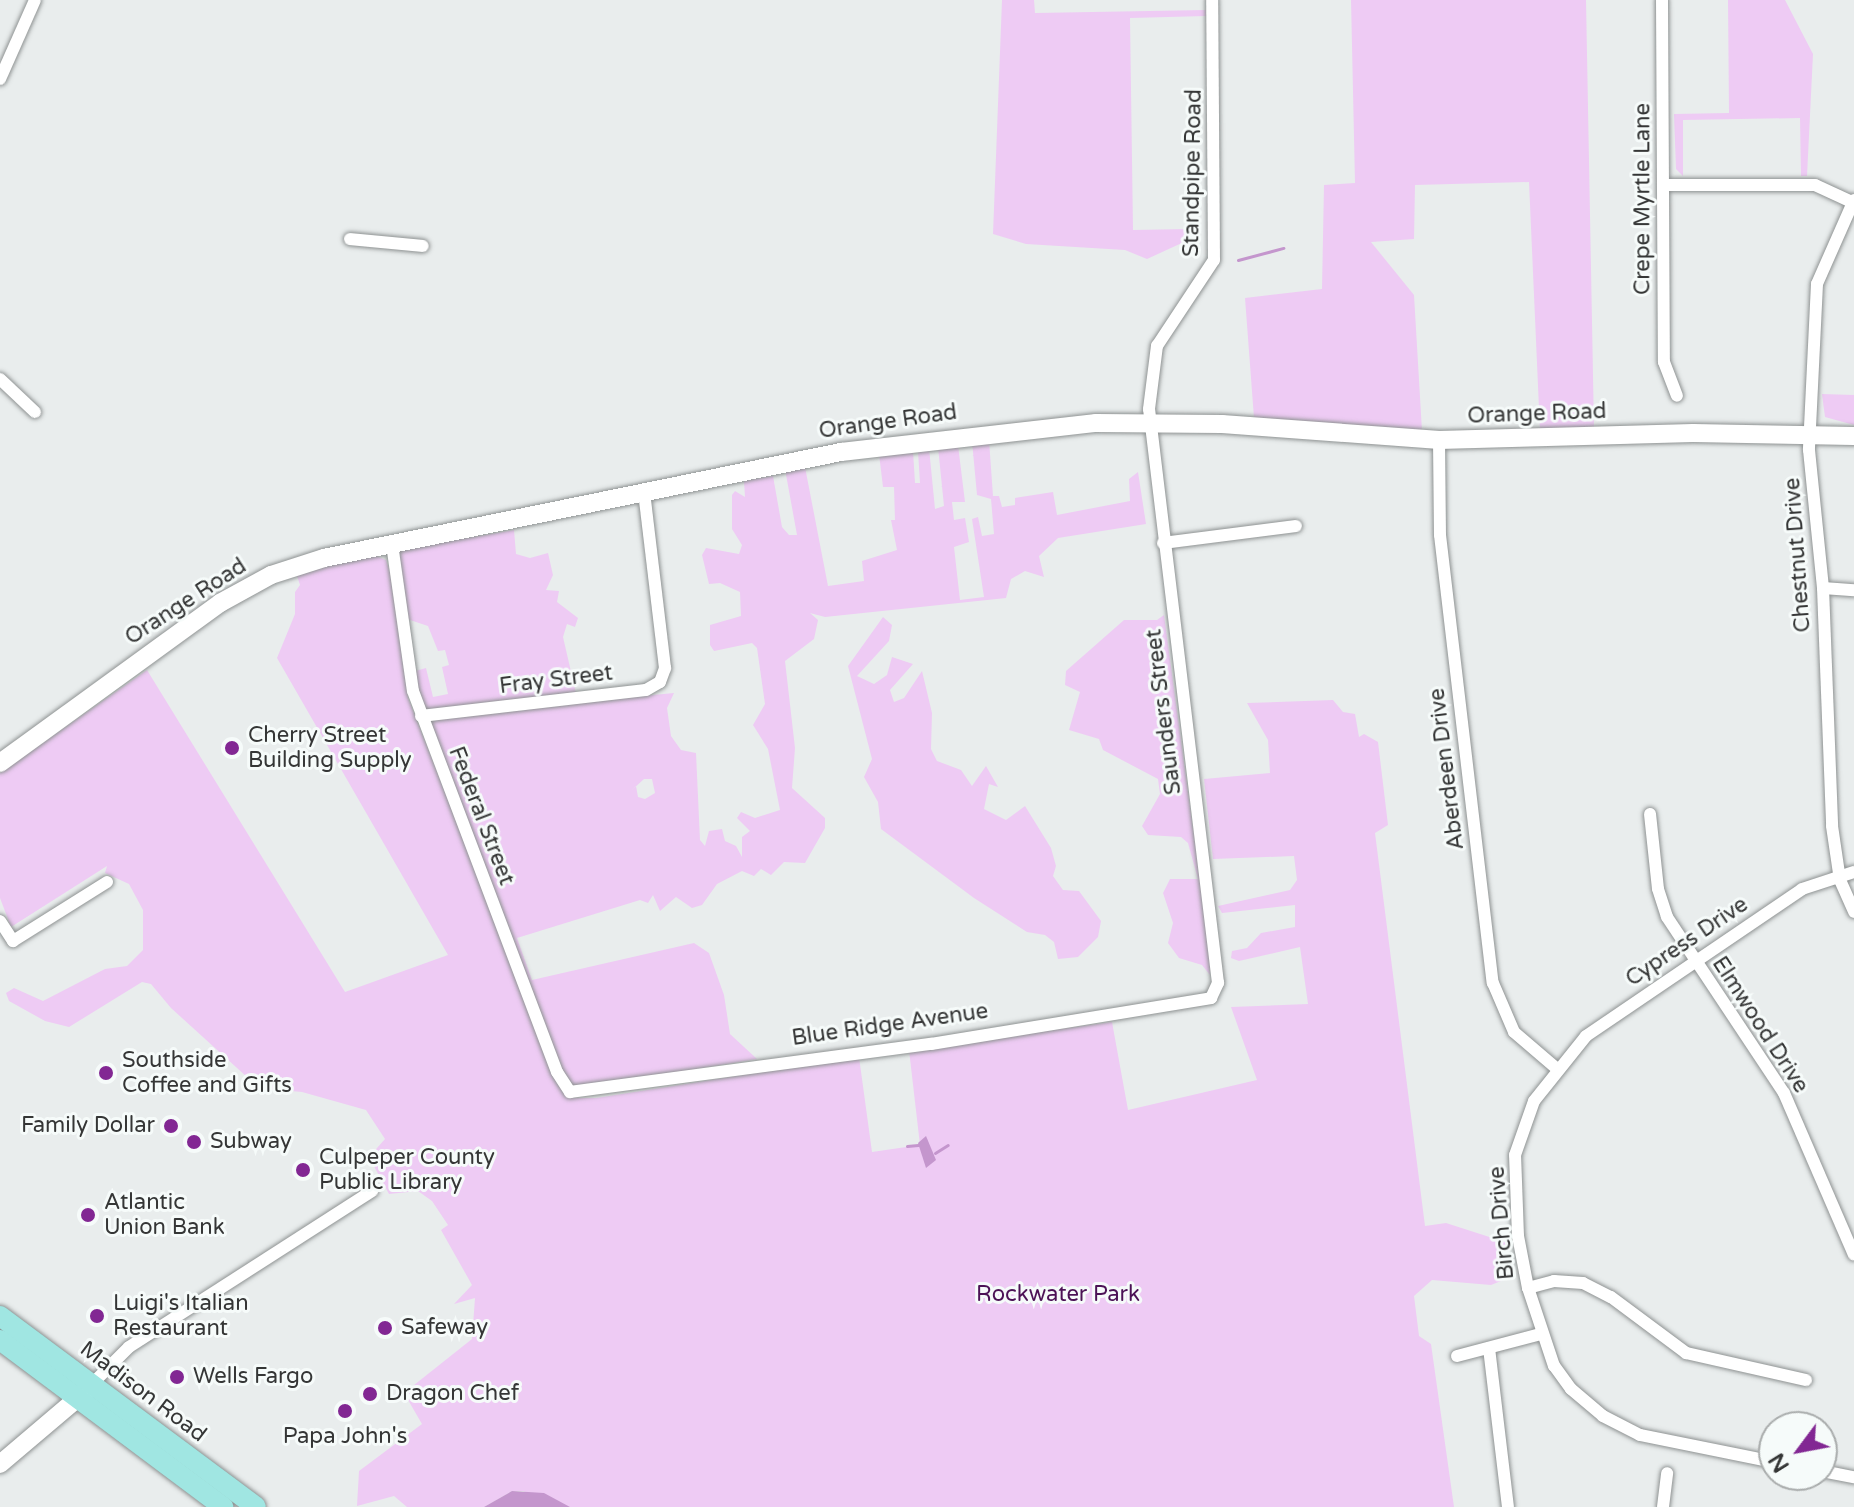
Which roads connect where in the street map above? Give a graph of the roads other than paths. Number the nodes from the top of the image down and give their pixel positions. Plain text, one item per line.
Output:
1 (35, 0) edge
2 (1212, 0) edge
3 (1662, 0) edge
4 (0, 79) edge
5 (1665, 185) junction
6 (1854, 202) edge
7 (350, 239) dead end
8 (423, 246) dead end
9 (0, 379) edge
10 (1677, 396) dead end
11 (35, 412) dead end
12 (1149, 423) junction
13 (1809, 433) junction
14 (1854, 436) edge
15 (1439, 440) junction
16 (644, 491) junction
17 (1296, 526) dead end
18 (1163, 543) junction
19 (392, 544) junction
20 (1823, 588) junction
21 (1854, 590) edge
22 (421, 716) junction
23 (1, 760) edge
24 (1650, 814) dead end
25 (1854, 872) edge
26 (1840, 876) junction
27 (107, 882) dead end
28 (1854, 912) edge
29 (0, 921) edge
30 (1692, 960) junction
31 (1214, 995) joint
32 (1556, 1068) junction
33 (570, 1092) joint
34 (372, 1191) dead end
35 (1854, 1255) edge
36 (1528, 1288) junction
37 (0, 1316) edge
38 (1541, 1334) junction
39 (0, 1340) edge
40 (1489, 1348) junction
41 (1457, 1356) dead end
42 (1806, 1380) dead end
43 (86, 1391) junction
44 (1758, 1459) edge
45 (0, 1464) edge
46 (1667, 1473) dead end
47 (223, 1507) edge
48 (256, 1507) edge
49 (1508, 1507) edge
50 (1663, 1507) edge

1 - 4 street
2 - 12 street, Standpipe Road
3 - 5 street, Crepe Myrtle Lane
5 - 6 street
5 - 10 street, Crepe Myrtle Lane
6 - 13 street, Chestnut Drive
7 - 8 street
9 - 11 street
12 - 15 main road, Orange Road
12 - 16 main road, Orange Road
12 - 18 street, Saunders Street
13 - 14 main road, Orange Road
13 - 15 main road, Orange Road
13 - 20 street, Chestnut Drive
15 - 32 street, Aberdeen Drive
16 - 19 main road, Orange Road
16 - 22 street, Fray Street
17 - 18 street
18 - 31 street, Saunders Street
19 - 22 street, Federal Street
19 - 23 main road, Orange Road
20 - 21 street
20 - 26 street, Chestnut Drive
22 - 33 street, Federal Street
24 - 30 street, Elmwood Drive
25 - 26 street, Cypress Drive
26 - 28 street, Chestnut Drive
26 - 30 street, Cypress Drive
27 - 29 street
30 - 32 street, Cypress Drive
30 - 35 street, Elmwood Drive
31 - 33 street, Blue Ridge Avenue
32 - 36 street, Birch Drive
34 - 43 street
36 - 38 street, Birch Drive
36 - 42 street, Birch Drive
37 - 43 main road, Madison Road
38 - 40 street
38 - 44 street, Birch Drive
39 - 43 main road, Madison Road
40 - 41 street
40 - 49 street
43 - 45 main road
43 - 47 main road, Madison Road
43 - 48 main road, Madison Road
46 - 50 street

